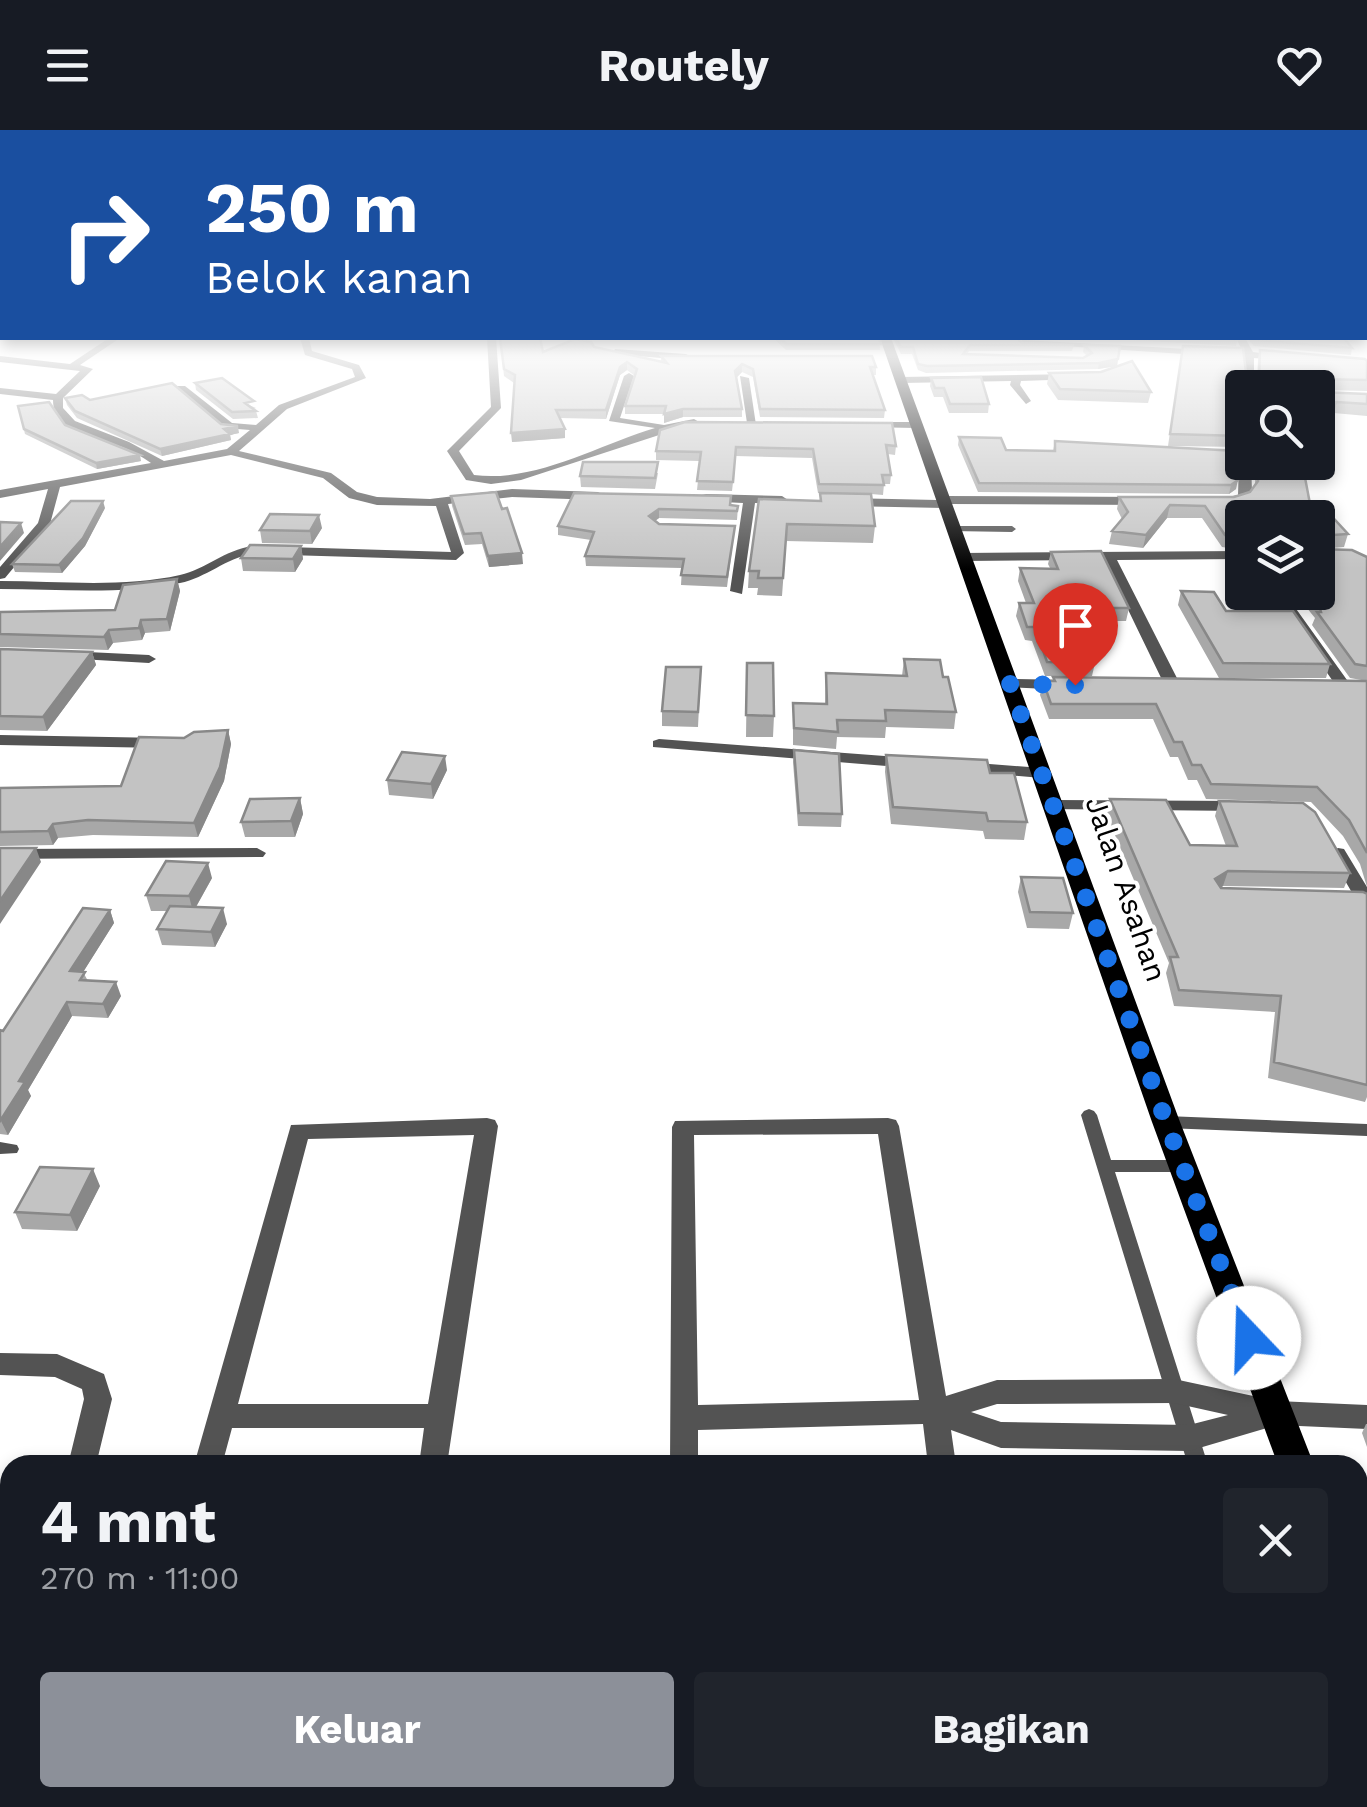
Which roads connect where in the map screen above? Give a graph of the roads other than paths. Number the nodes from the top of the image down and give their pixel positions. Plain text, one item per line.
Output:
1 (61, 413) edge
2 (212, 413) edge
3 (276, 413) edge
4 (491, 413) edge
5 (616, 413) edge
6 (750, 413) edge
7 (911, 413) edge
8 (713, 423) edge
9 (732, 423) edge
10 (752, 423) junction
11 (770, 423) edge
12 (862, 424) edge
13 (916, 425) junction
14 (671, 426) junction
15 (260, 427) junction
16 (230, 452) junction
17 (160, 464) junction
18 (1245, 480) edge
19 (54, 484) junction
20 (0, 494) edge
21 (611, 496) edge
22 (690, 498) edge
23 (750, 499) junction
24 (789, 500) edge
25 (828, 501) edge
26 (441, 502) junction
27 (944, 502) junction
28 (1168, 502) edge
29 (1205, 502) edge
30 (728, 528) edge
31 (746, 528) junction
32 (1012, 529) dead end
33 (954, 530) junction
34 (1225, 555) edge
35 (964, 557) junction
36 (1109, 557) junction
37 (0, 575) edge
38 (0, 585) edge
39 (737, 591) dead end
40 (1291, 610) edge
41 (50, 654) edge
42 (149, 658) dead end
43 (1010, 684) junction
44 (1082, 685) edge
45 (1154, 686) edge
46 (1172, 686) junction
47 (1192, 686) edge
48 (1325, 687) edge
49 (1344, 687) junction
50 (1366, 688) edge
51 (0, 740) edge
52 (188, 744) edge
53 (659, 744) dead end
54 (927, 764) edge
55 (946, 766) edge
56 (1042, 773) junction
57 (1054, 805) junction
58 (1252, 806) edge
59 (1329, 838) edge
60 (256, 853) dead end
61 (0, 854) edge
62 (1359, 900) edge
63 (1089, 1115) dead end
64 (1166, 1122) junction
65 (1367, 1130) edge
66 (1107, 1166) junction
67 (1183, 1166) junction
68 (0, 1364) edge
69 (1174, 1391) junction
70 (936, 1412) junction
71 (1277, 1413) junction
72 (222, 1416) junction
73 (440, 1416) junction
74 (1367, 1417) edge
75 (686, 1418) junction
76 (1193, 1452) edge
77 (85, 1455) edge
78 (211, 1455) edge
79 (435, 1455) edge
80 (684, 1455) edge
81 (941, 1455) edge
82 (1292, 1455) edge

1 - 17 street
2 - 15 street
3 - 15 street
4 - 14 street
5 - 14 street
6 - 10 street
7 - 13 main road, Jalan Asahan
8 - 14 street
9 - 10 street
10 - 11 street
12 - 13 street
13 - 27 main road, Jalan Asahan
15 - 16 street
16 - 17 street
16 - 26 street
17 - 19 street
18 - 29 street
19 - 20 street
19 - 37 street
21 - 26 street
22 - 23 street
23 - 24 street
23 - 31 street
25 - 27 street
26 - 38 street
27 - 28 street
27 - 33 main road, Jalan Asahan
30 - 31 street
31 - 39 street
32 - 33 lane
33 - 35 main road, Jalan Asahan
34 - 36 street
35 - 36 street
35 - 43 main road, Jalan Asahan
36 - 46 street
40 - 49 street
41 - 42 street
43 - 44 street
43 - 56 main road, Jalan Asahan
45 - 46 street
46 - 47 street
48 - 49 street
49 - 50 street
51 - 52 street
53 - 54 street
55 - 56 street
56 - 57 main road, Jalan Asahan
57 - 58 street
57 - 64 main road, Jalan Asahan
59 - 62 street
60 - 61 street
63 - 66 lane
64 - 65 lane
64 - 67 main road, Jalan Asahan
66 - 67 lane
66 - 69 lane
67 - 71 main road, Jalan Asahan
68 - 77 street
69 - 70 street
69 - 71 street
69 - 76 lane
70 - 75 street
70 - 75 street
70 - 76 street
70 - 81 street
71 - 74 street
71 - 76 street
71 - 82 main road, Jalan Asahan
72 - 73 street
72 - 73 street
72 - 78 street
73 - 79 street
75 - 80 street

